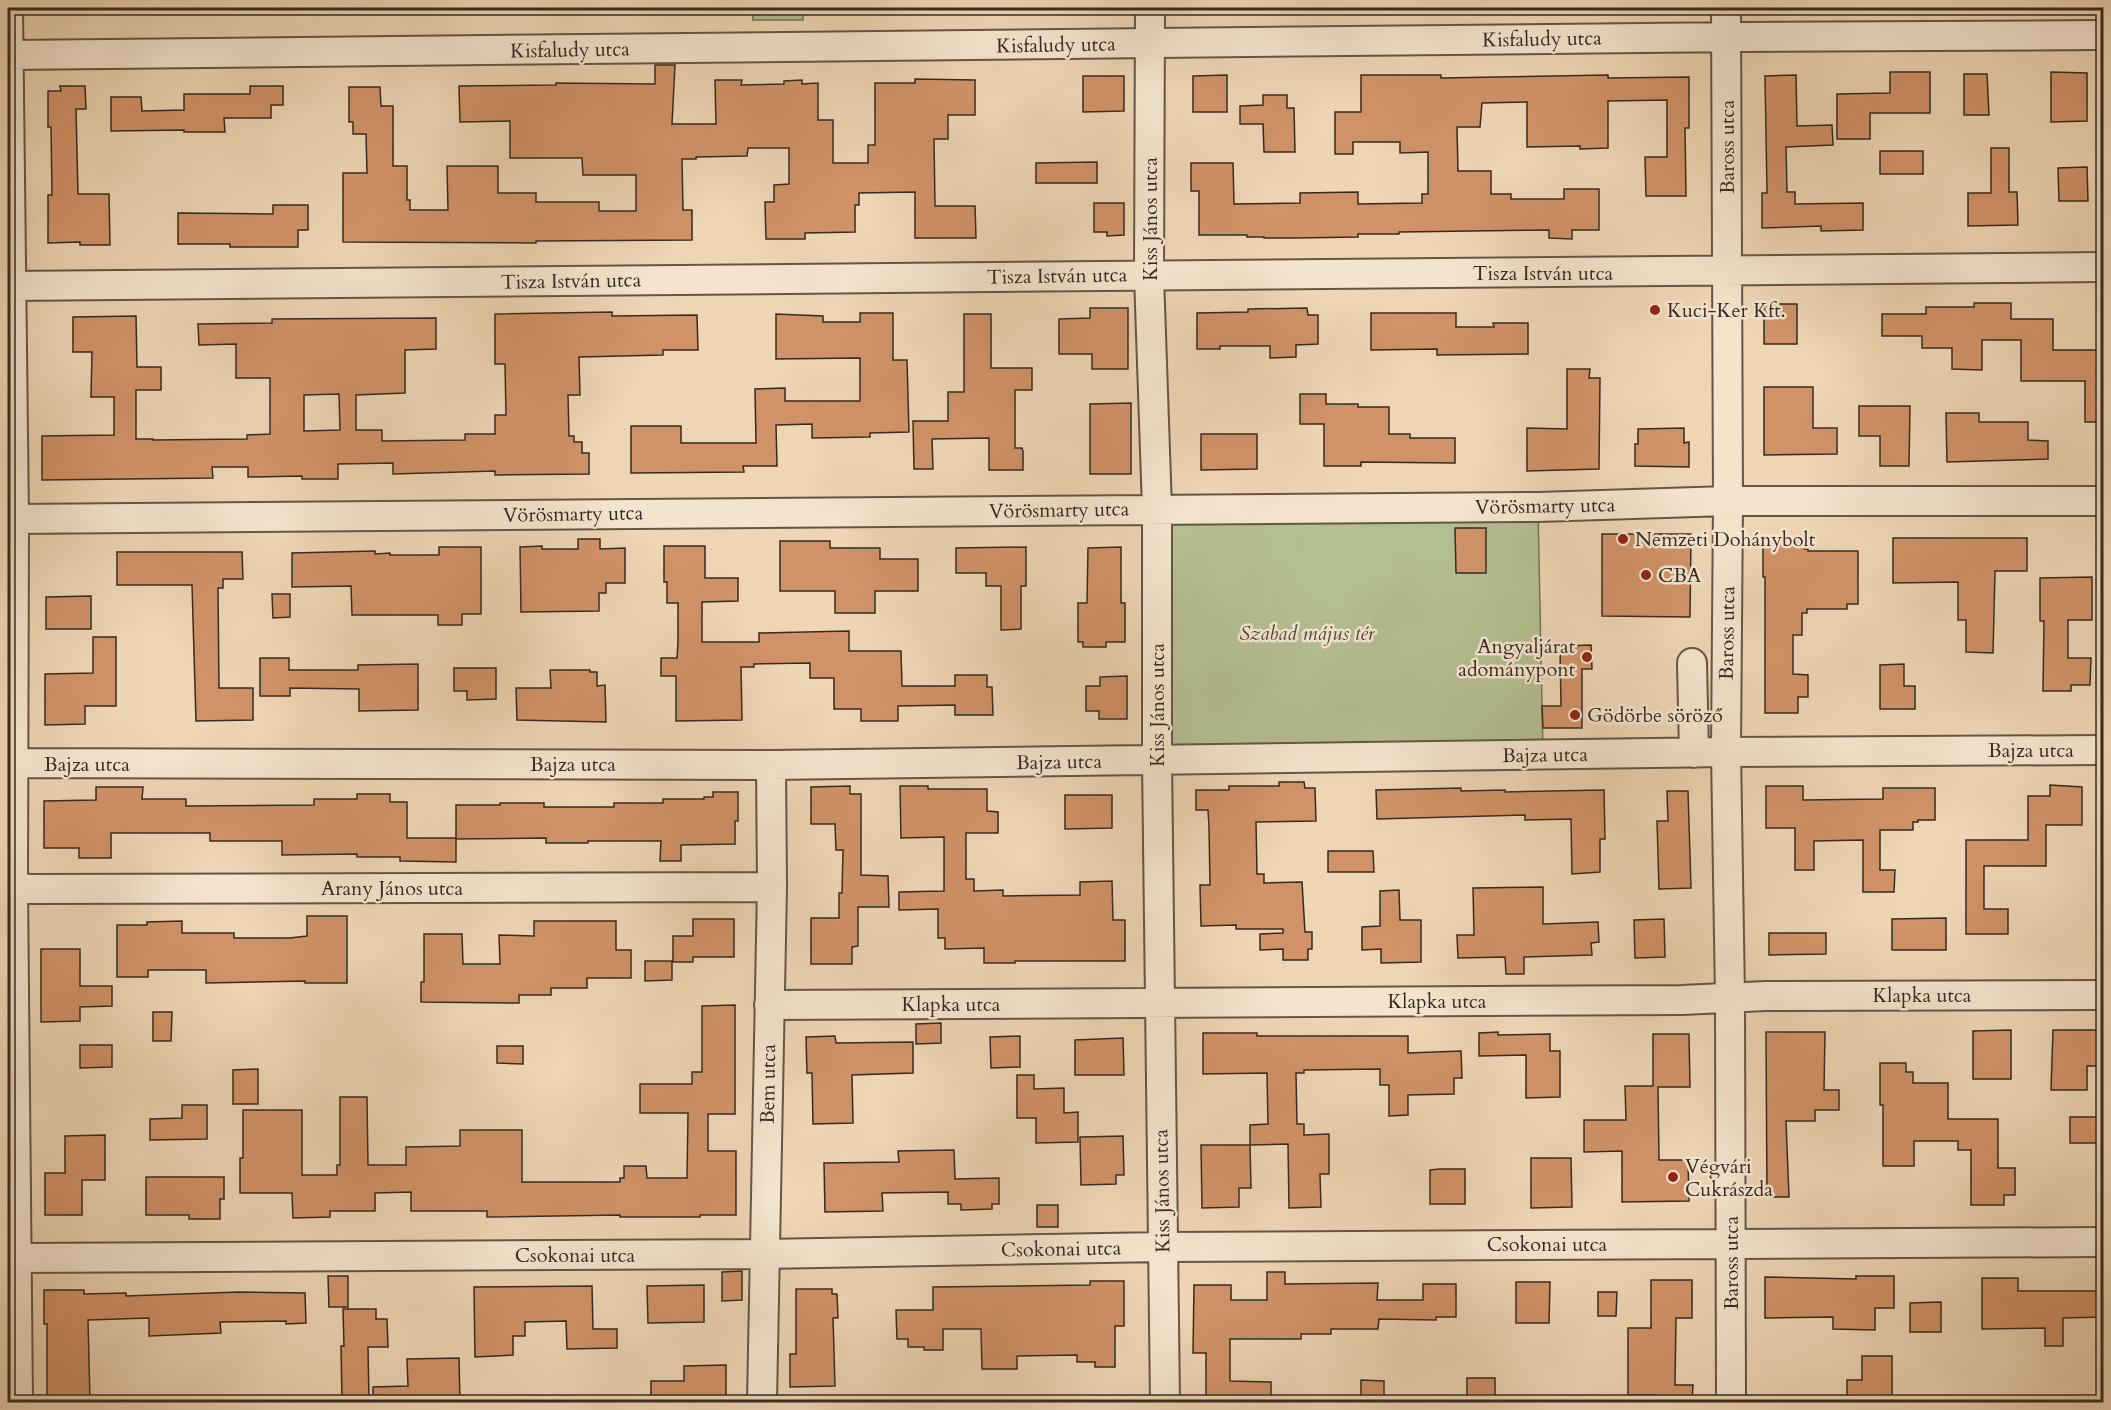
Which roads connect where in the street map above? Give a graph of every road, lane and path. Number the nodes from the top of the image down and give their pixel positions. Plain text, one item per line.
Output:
1 (8, 8) edge
2 (1150, 8) edge
3 (1726, 8) edge
4 (2103, 35) edge
5 (1726, 37) junction
6 (1150, 44) junction
7 (9, 55) junction
8 (9, 255) edge
9 (2103, 267) edge
10 (1727, 271) junction
11 (1149, 276) junction
12 (10, 286) junction
13 (1728, 501) junction
14 (2103, 501) edge
15 (1157, 509) junction
16 (14, 519) junction
17 (1692, 663) dead end
18 (2103, 750) edge
19 (1726, 752) junction
20 (1694, 753) junction
21 (1157, 761) junction
22 (14, 763) junction
23 (771, 765) junction
24 (772, 886) junction
25 (10, 887) edge
26 (2103, 994) edge
27 (1730, 998) junction
28 (1160, 1003) junction
29 (770, 1005) junction
30 (2103, 1242) edge
31 (1731, 1244) junction
32 (1162, 1247) junction
33 (763, 1254) junction
34 (18, 1258) junction
35 (18, 1402) edge
36 (762, 1402) edge
37 (1165, 1402) edge
38 (1731, 1402) edge

1 - 7 street
2 - 6 street, Kiss János utca
3 - 5 street, Baross utca
4 - 5 street, Kisfaludy utca
5 - 6 street, Kisfaludy utca
5 - 10 street, Baross utca
6 - 7 street, Kisfaludy utca
6 - 11 street, Kiss János utca
7 - 8 street
8 - 12 street
9 - 10 street, Tisza István utca
10 - 11 street, Tisza István utca
10 - 13 street, Baross utca
11 - 12 street, Tisza István utca
11 - 15 street, Kiss János utca
12 - 16 street
13 - 14 street, Vörösmarty utca
13 - 15 street, Vörösmarty utca
13 - 19 street, Baross utca
15 - 16 street, Vörösmarty utca
15 - 21 street, Kiss János utca
16 - 22 street
17 - 20 street
18 - 19 street, Bajza utca
19 - 20 street, Bajza utca
19 - 27 street, Baross utca
20 - 21 street, Bajza utca
21 - 23 street, Bajza utca
21 - 28 street, Kiss János utca
22 - 23 street, Bajza utca
22 - 25 street
23 - 24 street, Bem utca
24 - 25 street, Arany János utca
24 - 29 street, Bem utca
25 - 34 street
26 - 27 street, Klapka utca
27 - 28 street, Klapka utca
27 - 31 street, Baross utca
28 - 29 street, Klapka utca
28 - 32 street, Kiss János utca
29 - 33 street, Bem utca
30 - 31 street, Csokonai utca
31 - 32 street, Csokonai utca
31 - 38 street, Baross utca
32 - 33 street, Csokonai utca
32 - 37 street, Kiss János utca
33 - 34 street, Csokonai utca
33 - 36 street, Bem utca
34 - 35 street

